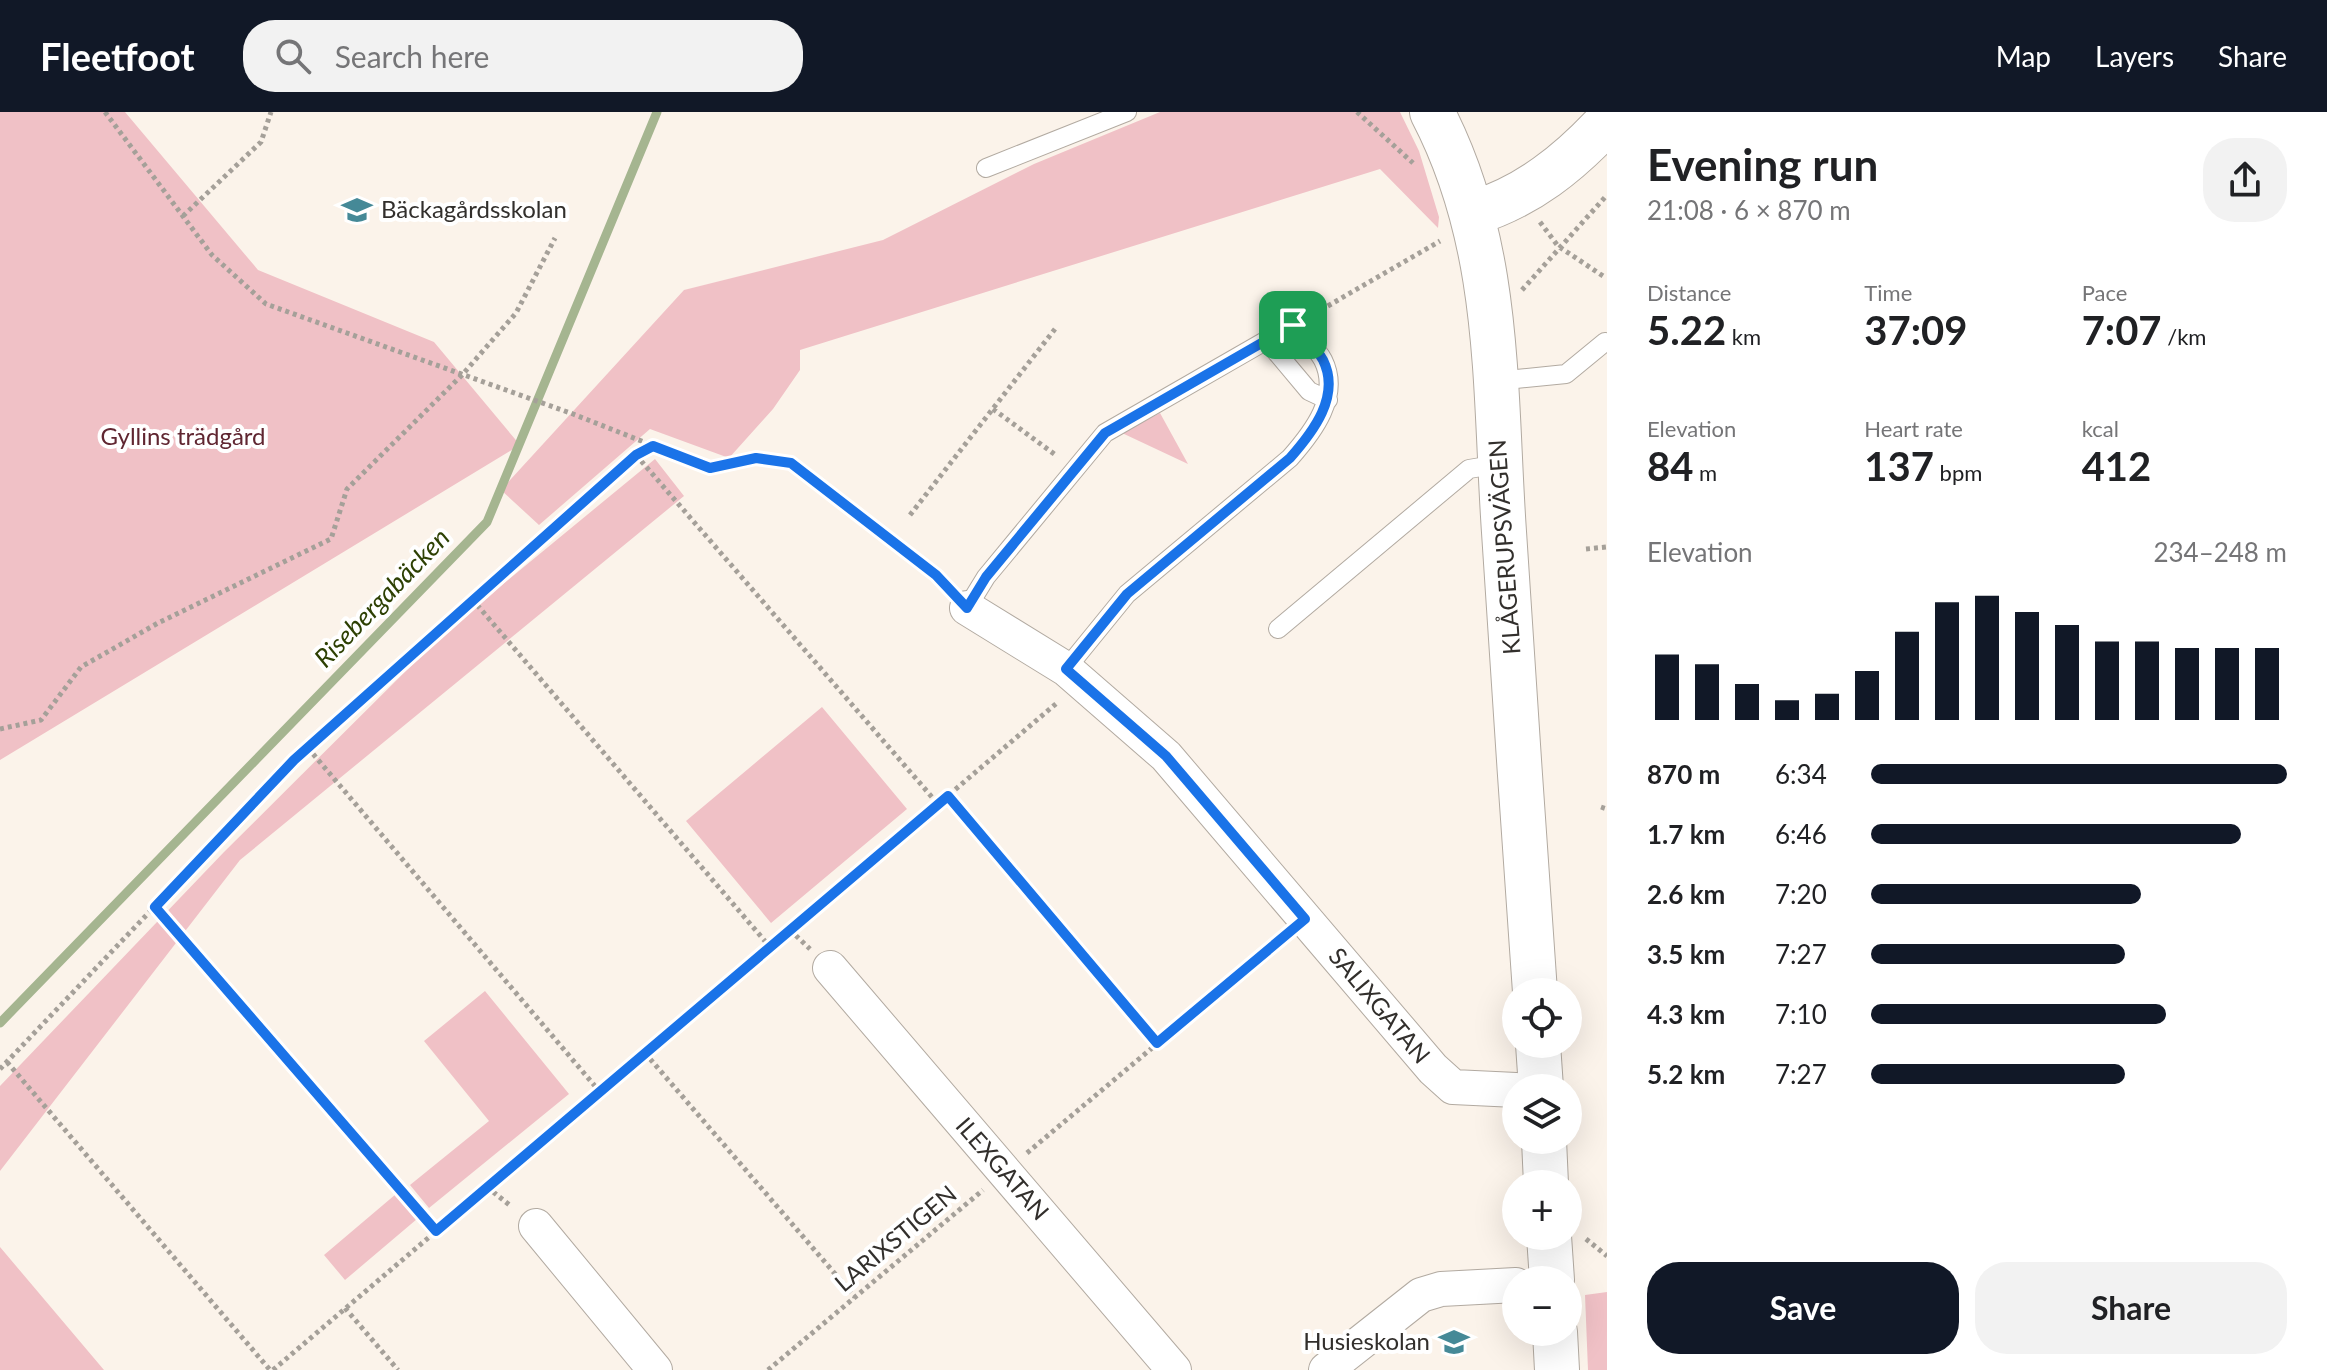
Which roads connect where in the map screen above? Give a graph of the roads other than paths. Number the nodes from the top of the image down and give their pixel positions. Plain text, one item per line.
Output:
1 (1127, 112) edge
2 (1432, 112) edge
3 (1607, 122) edge
4 (986, 168) dead end
5 (1460, 221) junction
6 (1267, 341) junction
7 (1605, 342) edge
8 (1496, 381) junction
9 (1328, 400) junction
10 (1499, 464) junction
11 (967, 608) joint
12 (1278, 629) dead end
13 (1074, 675) junction
14 (830, 968) dead end
15 (1534, 978) edge
16 (1502, 1089) edge
17 (536, 1226) dead end
18 (1502, 1286) edge
19 (1556, 1346) edge
20 (655, 1370) edge
21 (1174, 1370) edge
22 (1326, 1370) edge
23 (1557, 1370) edge

1 - 4 lane
2 - 5 street, KLÅGERUPSVÄGEN
3 - 5 street
5 - 8 street, KLÅGERUPSVÄGEN
6 - 9 lane
6 - 9 lane
6 - 11 lane
7 - 8 lane
8 - 10 street, KLÅGERUPSVÄGEN
9 - 13 lane
10 - 12 lane
10 - 15 street, KLÅGERUPSVÄGEN
11 - 13 street, SALIXGATAN
13 - 16 street, SALIXGATAN
14 - 21 street, ILEXGATAN
17 - 20 street
18 - 22 street
19 - 23 street

